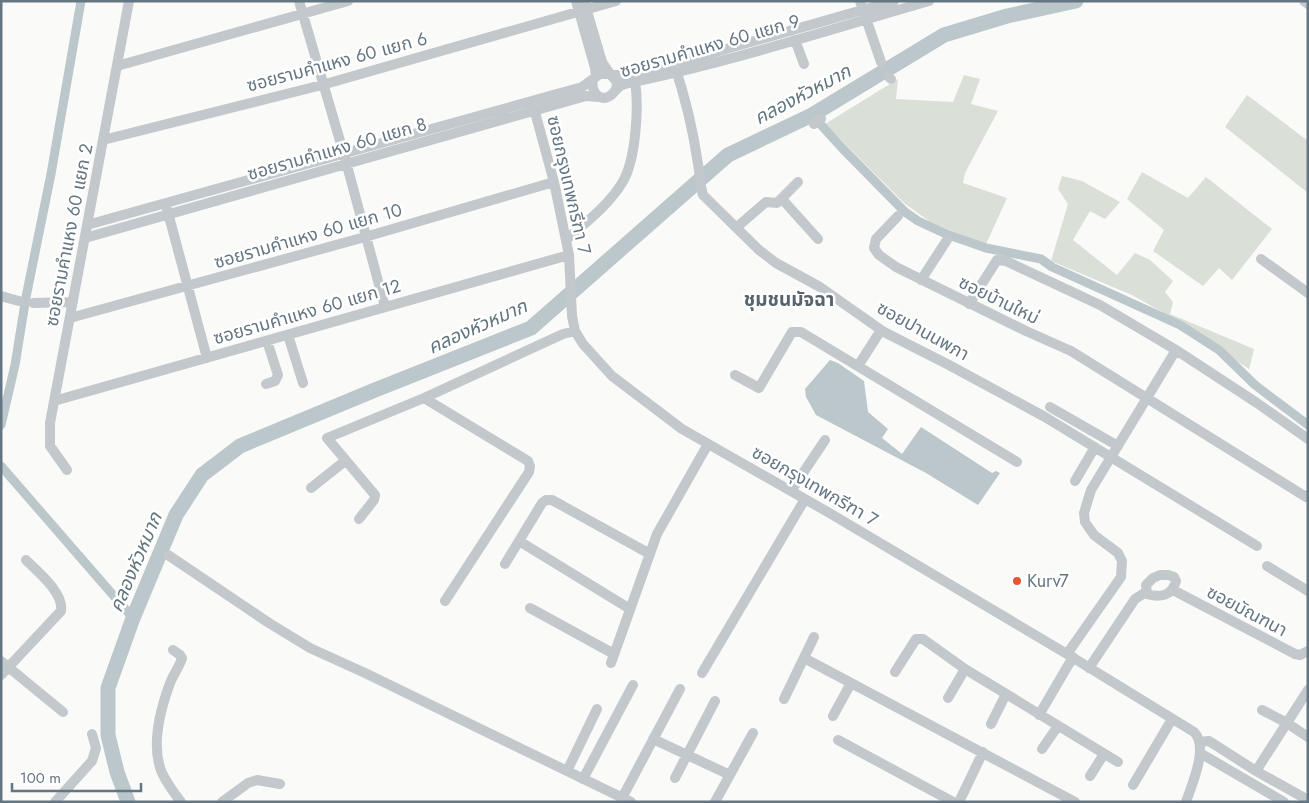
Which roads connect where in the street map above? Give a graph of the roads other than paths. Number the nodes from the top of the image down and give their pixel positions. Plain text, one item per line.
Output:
1 (129, 1) edge
2 (299, 1) edge
3 (348, 1) edge
4 (576, 1) edge
5 (616, 1) edge
6 (894, 1) edge
7 (928, 1) edge
8 (1304, 1) edge
9 (1308, 4) edge
10 (584, 8) edge
11 (862, 10) edge
12 (302, 14) junction
13 (796, 40) junction
14 (881, 62) dead end
15 (804, 64) dead end
16 (117, 66) junction
17 (676, 68) junction
18 (611, 75) junction
19 (595, 78) junction
20 (635, 81) junction
21 (322, 85) junction
22 (616, 90) junction
23 (599, 97) junction
24 (534, 105) junction
25 (103, 140) junction
26 (345, 158) junction
27 (253, 178) junction
28 (554, 182) junction
29 (798, 182) dead end
30 (256, 189) junction
31 (782, 199) junction
32 (166, 203) junction
33 (169, 214) junction
34 (898, 216) dead end
35 (87, 225) junction
36 (737, 227) junction
37 (365, 236) junction
38 (85, 238) junction
39 (818, 239) dead end
40 (566, 240) junction
41 (947, 240) dead end
42 (1261, 259) dead end
43 (570, 260) junction
44 (921, 280) junction
45 (188, 286) junction
46 (1308, 293) edge
47 (1, 296) edge
48 (18, 301) dead end
49 (33, 302) dead end
50 (73, 302) junction
51 (969, 304) junction
52 (385, 307) junction
53 (70, 318) junction
54 (882, 330) junction
55 (575, 331) junction
56 (288, 335) junction
57 (267, 341) junction
58 (1176, 350) junction
59 (206, 358) junction
60 (858, 366) junction
61 (735, 375) dead end
62 (303, 383) dead end
63 (266, 384) dead end
64 (424, 398) junction
65 (1147, 398) junction
66 (54, 401) junction
67 (1050, 407) dead end
68 (1308, 439) edge
69 (825, 440) dead end
70 (708, 444) junction
71 (1118, 446) junction
72 (1095, 447) junction
73 (1111, 457) junction
74 (346, 461) junction
75 (1017, 462) dead end
76 (67, 470) dead end
77 (1075, 481) dead end
78 (311, 488) dead end
79 (791, 491) junction
80 (1307, 496) edge
81 (805, 499) junction
82 (359, 519) dead end
83 (519, 541) junction
84 (1257, 546) dead end
85 (650, 554) junction
86 (168, 555) dead end
87 (26, 560) dead end
88 (505, 564) dead end
89 (1266, 566) dead end
90 (1173, 590) junction
91 (1308, 591) edge
92 (1146, 592) junction
93 (445, 601) dead end
94 (530, 608) dead end
95 (630, 609) junction
96 (814, 637) dead end
97 (173, 650) dead end
98 (1308, 651) edge
99 (1070, 656) junction
100 (804, 658) junction
101 (5, 664) edge
102 (1089, 668) junction
103 (965, 669) junction
104 (895, 672) dead end
105 (702, 673) dead end
106 (1, 676) edge
107 (851, 683) junction
108 (633, 685) dead end
109 (680, 689) dead end
110 (1308, 690) edge
111 (1006, 694) junction
112 (948, 698) dead end
113 (784, 699) dead end
114 (715, 701) dead end
115 (597, 709) dead end
116 (1262, 710) dead end
117 (63, 712) dead end
118 (1039, 715) junction
119 (833, 716) dead end
120 (1172, 719) junction
121 (1287, 723) junction
122 (991, 724) dead end
123 (1058, 726) junction
124 (753, 733) dead end
125 (92, 734) dead end
126 (1308, 737) edge
127 (653, 739) junction
128 (838, 740) dead end
129 (1200, 742) junction
130 (1042, 749) dead end
131 (983, 752) junction
132 (1200, 753) junction
133 (1104, 754) junction
134 (687, 755) junction
135 (1118, 762) dead end
136 (567, 771) junction
137 (1256, 771) junction
138 (730, 775) junction
139 (1090, 776) dead end
140 (675, 778) dead end
141 (583, 779) junction
142 (280, 784) dead end
143 (1132, 785) dead end
144 (608, 791) junction
145 (626, 800) edge
146 (1308, 800) edge
147 (55, 802) edge
148 (181, 802) edge
149 (222, 802) edge
150 (604, 802) edge
151 (716, 802) edge
152 (953, 802) edge
153 (959, 802) edge
154 (1075, 802) edge
155 (1186, 802) edge
156 (1284, 802) edge

1 - 16 street, ซอยรามคำแหง 60 แยก 2
2 - 12 street
3 - 12 street
4 - 10 street
5 - 10 street, ซอยรามคำแหง 60 แยก 6
6 - 11 street, ซอยรามคำแหง 60 แยก 9
7 - 11 street, ซอยรามคำแหง 60 แยก 9
8 - 9 street
10 - 18 street
10 - 19 street
10 - 21 street, ซอยรามคำแหง 60 แยก 6
11 - 13 street, ซอยรามคำแหง 60 แยก 9
11 - 14 street
11 - 17 street, ซอยรามคำแหง 60 แยก 9
12 - 16 street
12 - 21 street
13 - 15 street
13 - 17 street, ซอยรามคำแหง 60 แยก 9
16 - 25 street, ซอยรามคำแหง 60 แยก 2
17 - 18 street, ซอยรามคำแหง 60 แยก 9
17 - 20 street, ซอยรามคำแหง 60 แยก 9
17 - 36 street, ซอยปานนพภา
18 - 19 street
18 - 22 street
19 - 23 street
19 - 24 street, ซอยรามคำแหง 60 แยก 8
20 - 22 street, ซอยรามคำแหง 60 แยก 9
20 - 40 street
21 - 25 street, ซอยรามคำแหง 60 แยก 6
21 - 26 street
22 - 23 street
23 - 24 street, ซอยรามคำแหง 60 แยก 8
24 - 26 street, ซอยรามคำแหง 60 แยก 8
24 - 28 street, ซอยกรุงเทพกรีฑา 7
25 - 35 street, ซอยรามคำแหง 60 แยก 2
26 - 27 street, ซอยรามคำแหง 60 แยก 8
26 - 30 street, ซอยรามคำแหง 60 แยก 8
26 - 37 street
27 - 30 street
27 - 32 street, ซอยรามคำแหง 60 แยก 8
28 - 37 street, ซอยรามคำแหง 60 แยก 10
28 - 40 street, ซอยกรุงเทพกรีฑา 7
29 - 31 street
30 - 33 street, ซอยรามคำแหง 60 แยก 8
31 - 36 street
31 - 39 street
32 - 33 street
32 - 35 street, ซอยรามคำแหง 60 แยก 8
33 - 38 street, ซอยรามคำแหง 60 แยก 8
33 - 45 street
34 - 44 street, ซอยบ้านใหม่
35 - 38 street, ซอยรามคำแหง 60 แยก 2
36 - 54 street, ซอยปานนพภา
37 - 45 street, ซอยรามคำแหง 60 แยก 10
37 - 52 street
38 - 50 street, ซอยรามคำแหง 60 แยก 2
40 - 43 street, ซอยกรุงเทพกรีฑา 7
41 - 44 street
42 - 46 street
43 - 52 street, ซอยรามคำแหง 60 แยก 12
43 - 55 street, ซอยกรุงเทพกรีฑา 7
44 - 51 street, ซอยบ้านใหม่
45 - 53 street, ซอยรามคำแหง 60 แยก 10
45 - 59 street
47 - 48 street
49 - 50 street
50 - 53 street, ซอยรามคำแหง 60 แยก 2
51 - 58 street
51 - 65 street, ซอยบ้านใหม่
52 - 56 street, ซอยรามคำแหง 60 แยก 12
53 - 66 street, ซอยรามคำแหง 60 แยก 2
54 - 60 street
54 - 72 street, ซอยปานนพภา
55 - 64 street
55 - 70 street, ซอยกรุงเทพกรีฑา 7
56 - 57 street, ซอยรามคำแหง 60 แยก 12
56 - 62 street
57 - 59 street, ซอยรามคำแหง 60 แยก 12
57 - 63 street
58 - 65 street
58 - 68 street
59 - 66 street, ซอยรามคำแหง 60 แยก 12
60 - 61 street
60 - 75 street
64 - 74 street
64 - 93 street
65 - 71 street
65 - 80 street, ซอยบ้านใหม่
66 - 76 street, ซอยรามคำแหง 60 แยก 2
67 - 71 street
69 - 79 street
70 - 79 street, ซอยกรุงเทพกรีฑา 7
70 - 85 street
71 - 73 street
72 - 73 street, ซอยปานนพภา
72 - 77 street
73 - 84 street, ซอยปานนพภา
73 - 99 street
74 - 78 street
74 - 82 street
79 - 81 street, ซอยกรุงเทพกรีฑา 7
81 - 99 street, ซอยกรุงเทพกรีฑา 7
81 - 105 street
83 - 85 street
83 - 88 street
83 - 95 street
85 - 95 street
86 - 136 street
87 - 101 street
89 - 91 street
90 - 92 street
90 - 92 street, ซอยมัณฑนา
90 - 98 street, ซอยมัณฑนา
92 - 102 street
94 - 95 street
96 - 100 street
97 - 148 street
99 - 102 street, ซอยกรุงเทพกรีฑา 7
99 - 118 street
100 - 107 street
100 - 113 street
101 - 106 street
101 - 117 street
102 - 120 street, ซอยกรุงเทพกรีฑา 7
103 - 104 street
103 - 111 street
103 - 112 street
107 - 119 street
107 - 131 street
108 - 141 street
109 - 127 street
110 - 121 street
111 - 118 street
111 - 122 street
114 - 134 street
115 - 136 street
116 - 121 street
118 - 123 street
120 - 129 street, ซอยกรุงเทพกรีฑา 7
120 - 143 street
121 - 126 street
121 - 137 street
123 - 130 street
123 - 133 street
124 - 138 street
125 - 147 street
127 - 134 street
127 - 145 street
128 - 152 street
129 - 132 street
129 - 137 street
131 - 153 street
131 - 154 street
132 - 155 street
132 - 156 street
133 - 135 street
133 - 139 street
134 - 138 street
134 - 140 street
136 - 141 street
137 - 146 street
138 - 151 street
141 - 144 street
142 - 149 street
144 - 145 street
144 - 150 street

